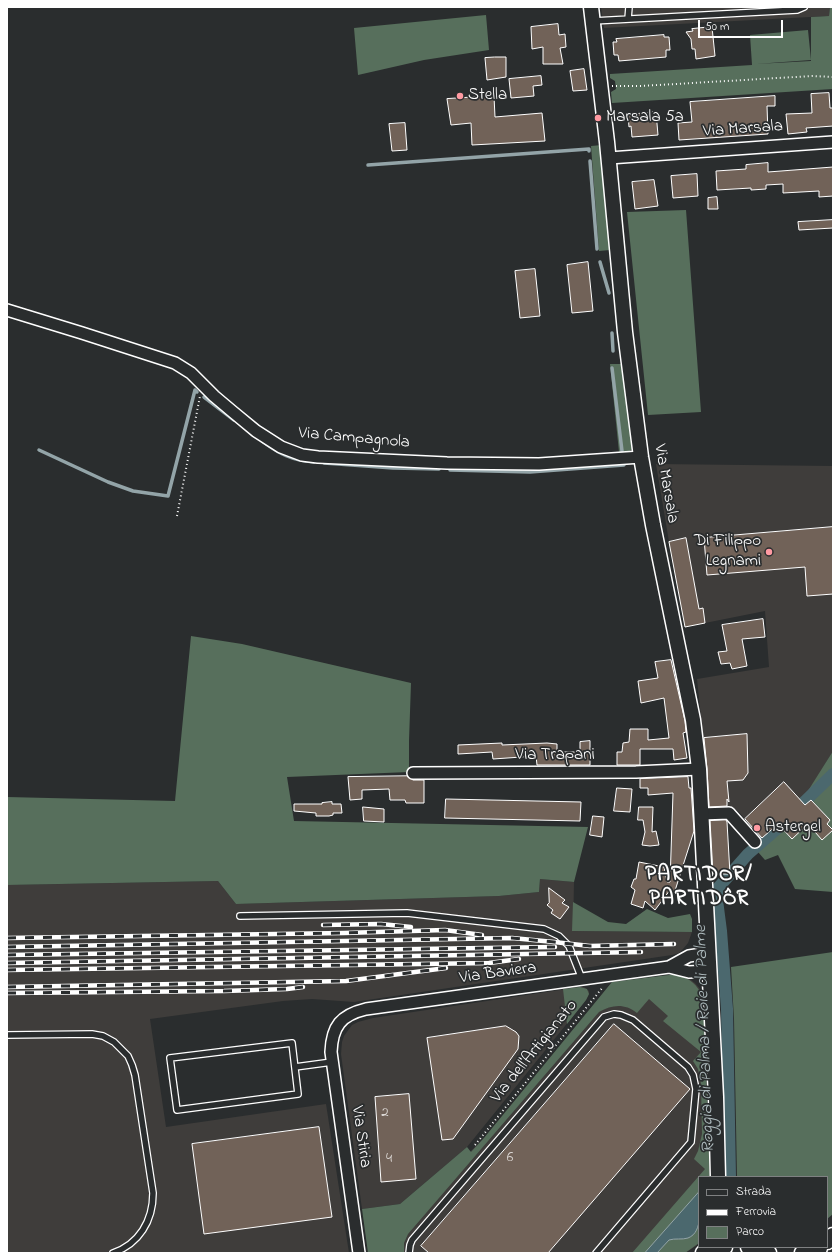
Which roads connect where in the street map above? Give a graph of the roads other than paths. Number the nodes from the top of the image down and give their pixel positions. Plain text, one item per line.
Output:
1 (629, 7) edge
2 (804, 7) edge
3 (592, 14) edge
4 (628, 19) junction
5 (833, 142) edge
6 (608, 158) junction
7 (7, 310) edge
8 (641, 457) junction
9 (699, 769) junction
10 (413, 774) dead end
11 (701, 814) junction
12 (755, 842) dead end
13 (240, 916) dead end
14 (708, 953) junction
15 (669, 967) junction
16 (709, 971) junction
17 (582, 980) junction
18 (337, 1026) joint
19 (7, 1035) edge
20 (332, 1062) junction
21 (295, 1067) junction
22 (718, 1176) edge
23 (719, 1248) edge
24 (754, 1248) edge
25 (817, 1248) edge
26 (113, 1253) edge
27 (359, 1253) edge
28 (409, 1253) edge
29 (596, 1253) edge
30 (703, 1253) edge
31 (768, 1253) edge
32 (803, 1253) edge

1 - 4 lane
2 - 4 lane, Via Marsala
3 - 4 lane, Via Marsala
3 - 6 street, Via Marsala
5 - 6 street, Via Marsala
6 - 8 street, Via Marsala
7 - 8 street, Via Campagnola
8 - 9 street, Via Marsala
9 - 10 street, Via Trapani
9 - 11 street, Via Marsala
11 - 12 street
11 - 14 street, Via Marsala
13 - 17 lane
14 - 15 street, Via Baviera
14 - 16 street, Via Marsala
15 - 16 street, Via Baviera
15 - 17 street, Via Baviera
16 - 22 street, Via Marsala
17 - 18 street, Via Baviera
18 - 20 street, Via Stiria
19 - 26 lane
20 - 21 lane
20 - 27 street, Via Stiria
21 - 21 lane
23 - 30 main road
24 - 31 main road
25 - 32 main road
28 - 29 lane

